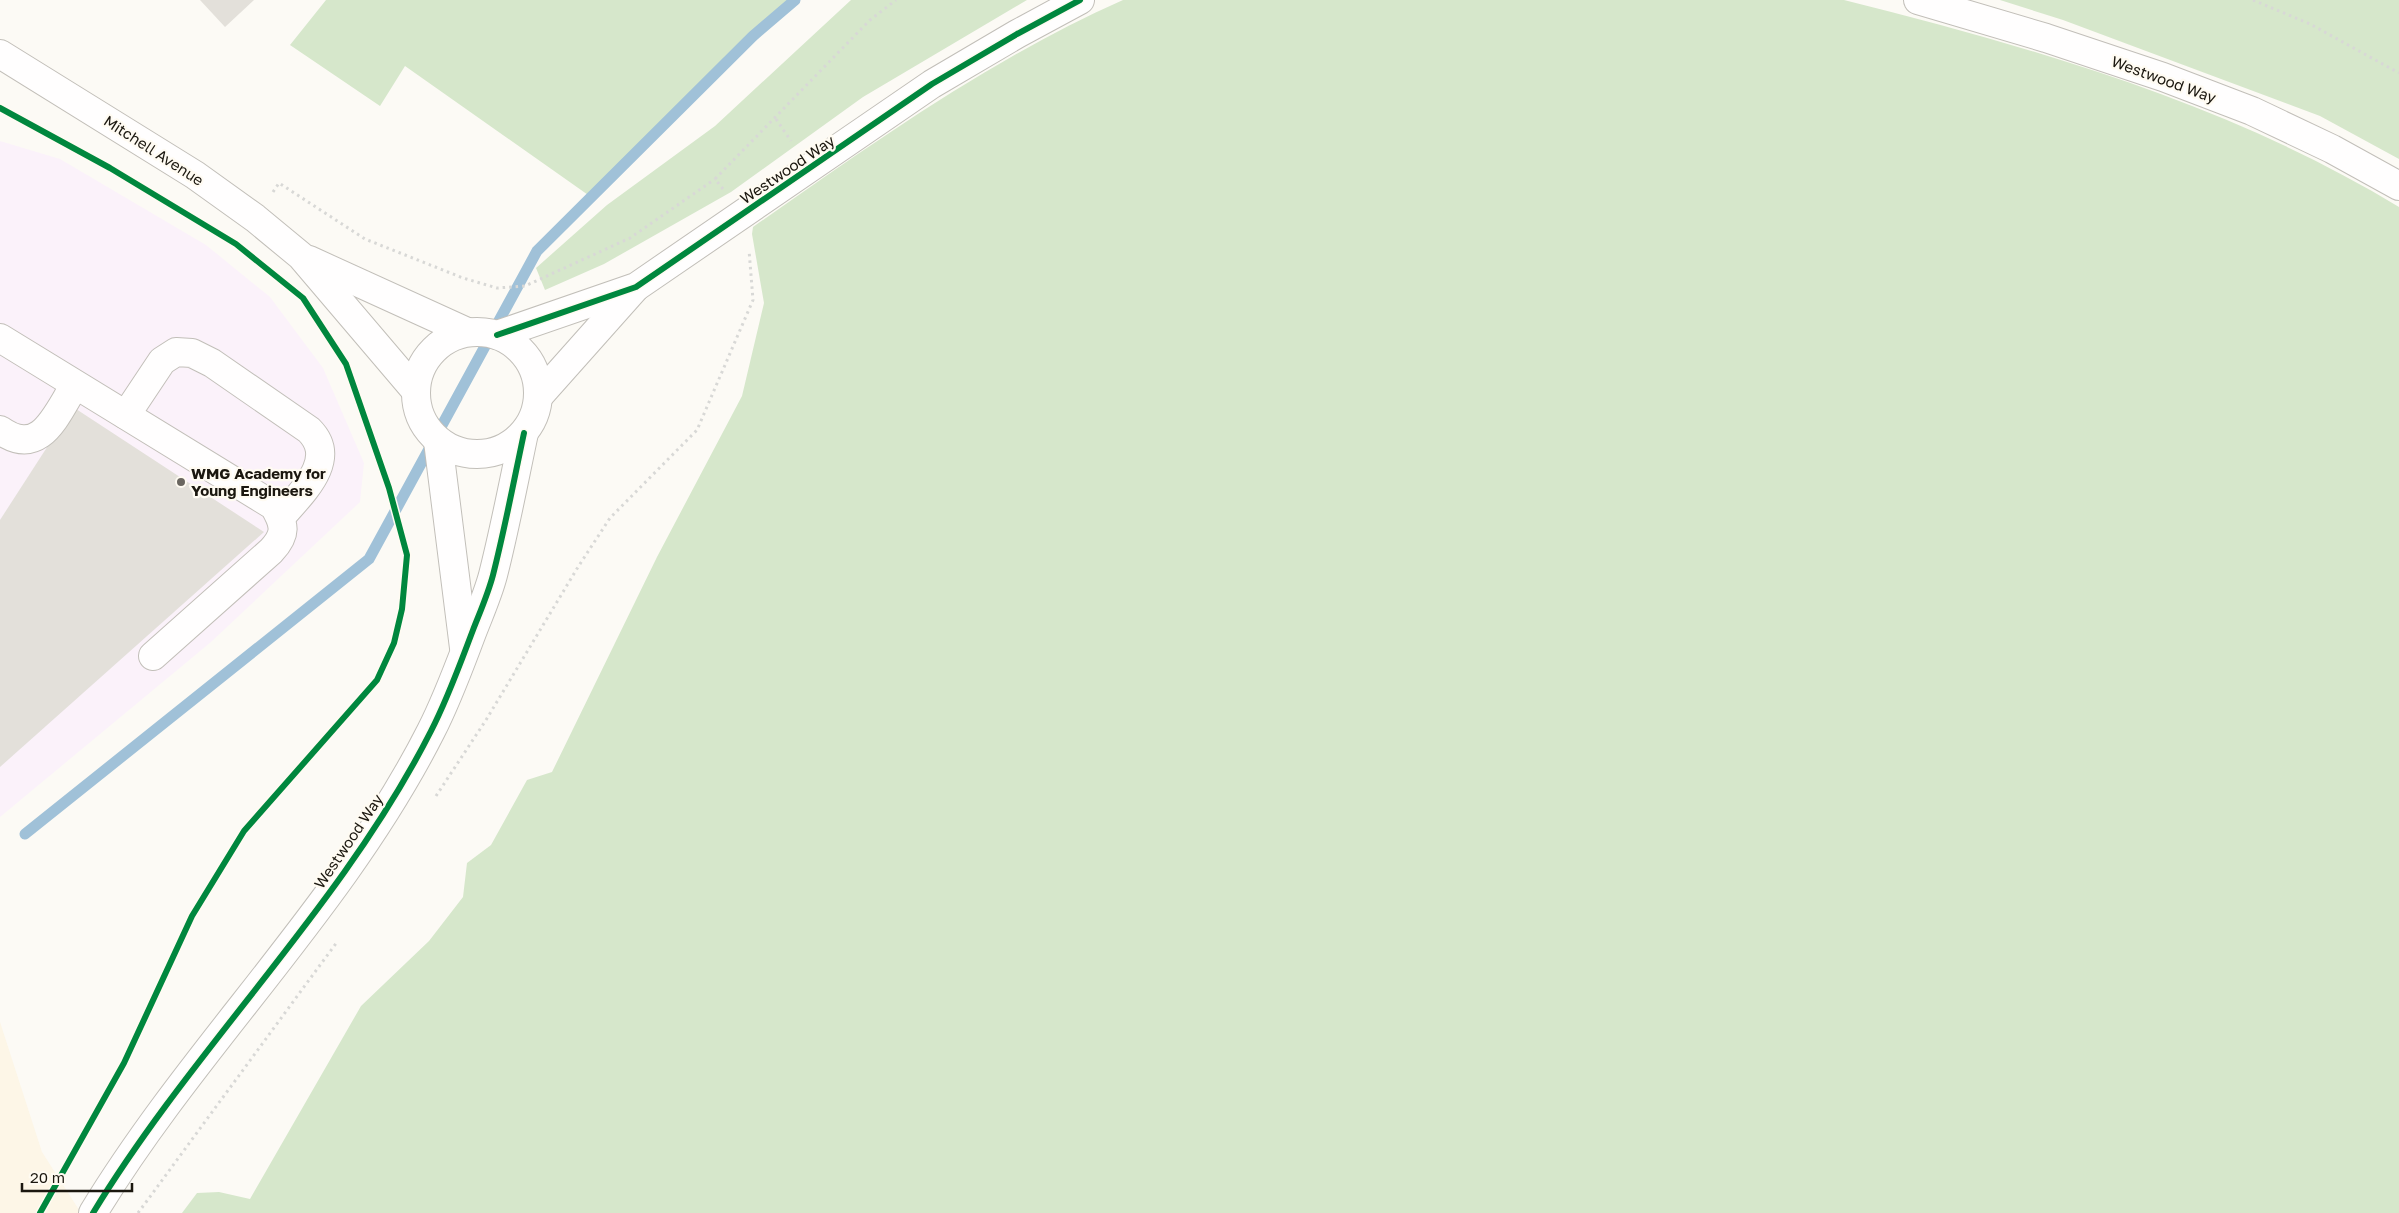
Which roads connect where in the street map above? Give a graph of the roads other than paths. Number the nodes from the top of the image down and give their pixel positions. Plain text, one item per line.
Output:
1 (1080, 0) edge
2 (1918, 0) edge
3 (0, 54) edge
4 (2399, 186) edge
5 (301, 256) junction
6 (636, 287) junction
7 (467, 332) junction
8 (498, 335) junction
9 (0, 338) edge
10 (75, 385) junction
11 (415, 390) junction
12 (538, 397) junction
13 (126, 415) junction
14 (0, 430) edge
15 (524, 433) junction
16 (438, 441) junction
17 (281, 517) junction
18 (465, 652) junction
19 (153, 656) dead end
20 (93, 1213) edge

1 - 6 street, Westwood Way
2 - 4 street, Westwood Way
3 - 5 street, Mitchell Avenue
5 - 7 street, Mitchell Avenue
5 - 11 street, Mitchell Avenue
6 - 8 street, Westwood Way
6 - 12 street, Westwood Way
7 - 8 street
7 - 11 street
8 - 12 street
9 - 10 street
10 - 13 street
10 - 14 street
11 - 16 street
12 - 15 street
13 - 17 street
13 - 17 street
15 - 16 street
15 - 18 street, Westwood Way
16 - 18 street, Westwood Way
17 - 19 street
18 - 20 street, Westwood Way

